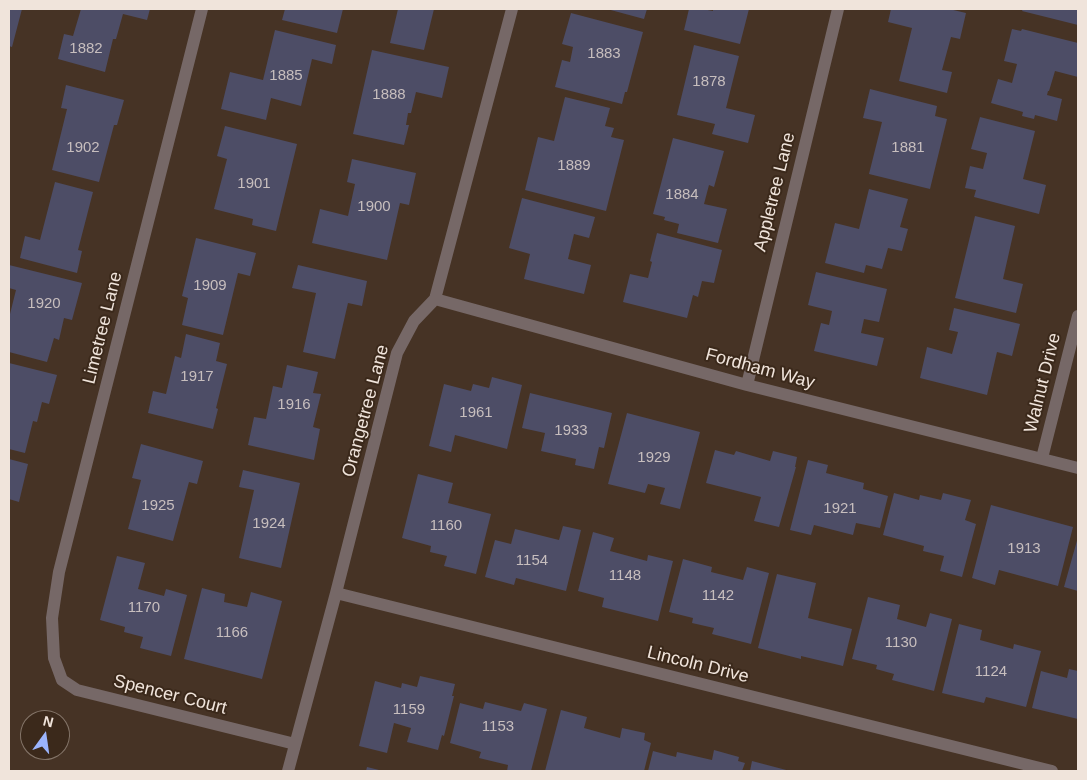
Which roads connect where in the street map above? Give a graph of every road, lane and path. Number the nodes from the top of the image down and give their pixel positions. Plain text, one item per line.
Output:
1 (202, 9) edge
2 (512, 9) edge
3 (838, 9) edge
4 (435, 299) junction
5 (1078, 316) edge
6 (747, 385) junction
7 (1042, 458) junction
8 (1078, 468) edge
9 (336, 593) junction
10 (54, 658) joint
11 (295, 744) junction
12 (288, 771) edge
13 (1052, 771) edge

1 - 10 street, Limetree Lane
2 - 4 street, Orangetree Lane
3 - 6 street, Appletree Lane
4 - 6 street, Fordham Way
4 - 9 street, Orangetree Lane
5 - 7 street, Walnut Drive
6 - 7 street, Fordham Way
7 - 8 street, Fordham Way
9 - 11 street, Orangetree Lane
9 - 13 street, Lincoln Drive
10 - 11 street, Spencer Court
11 - 12 street, Orangetree Lane

